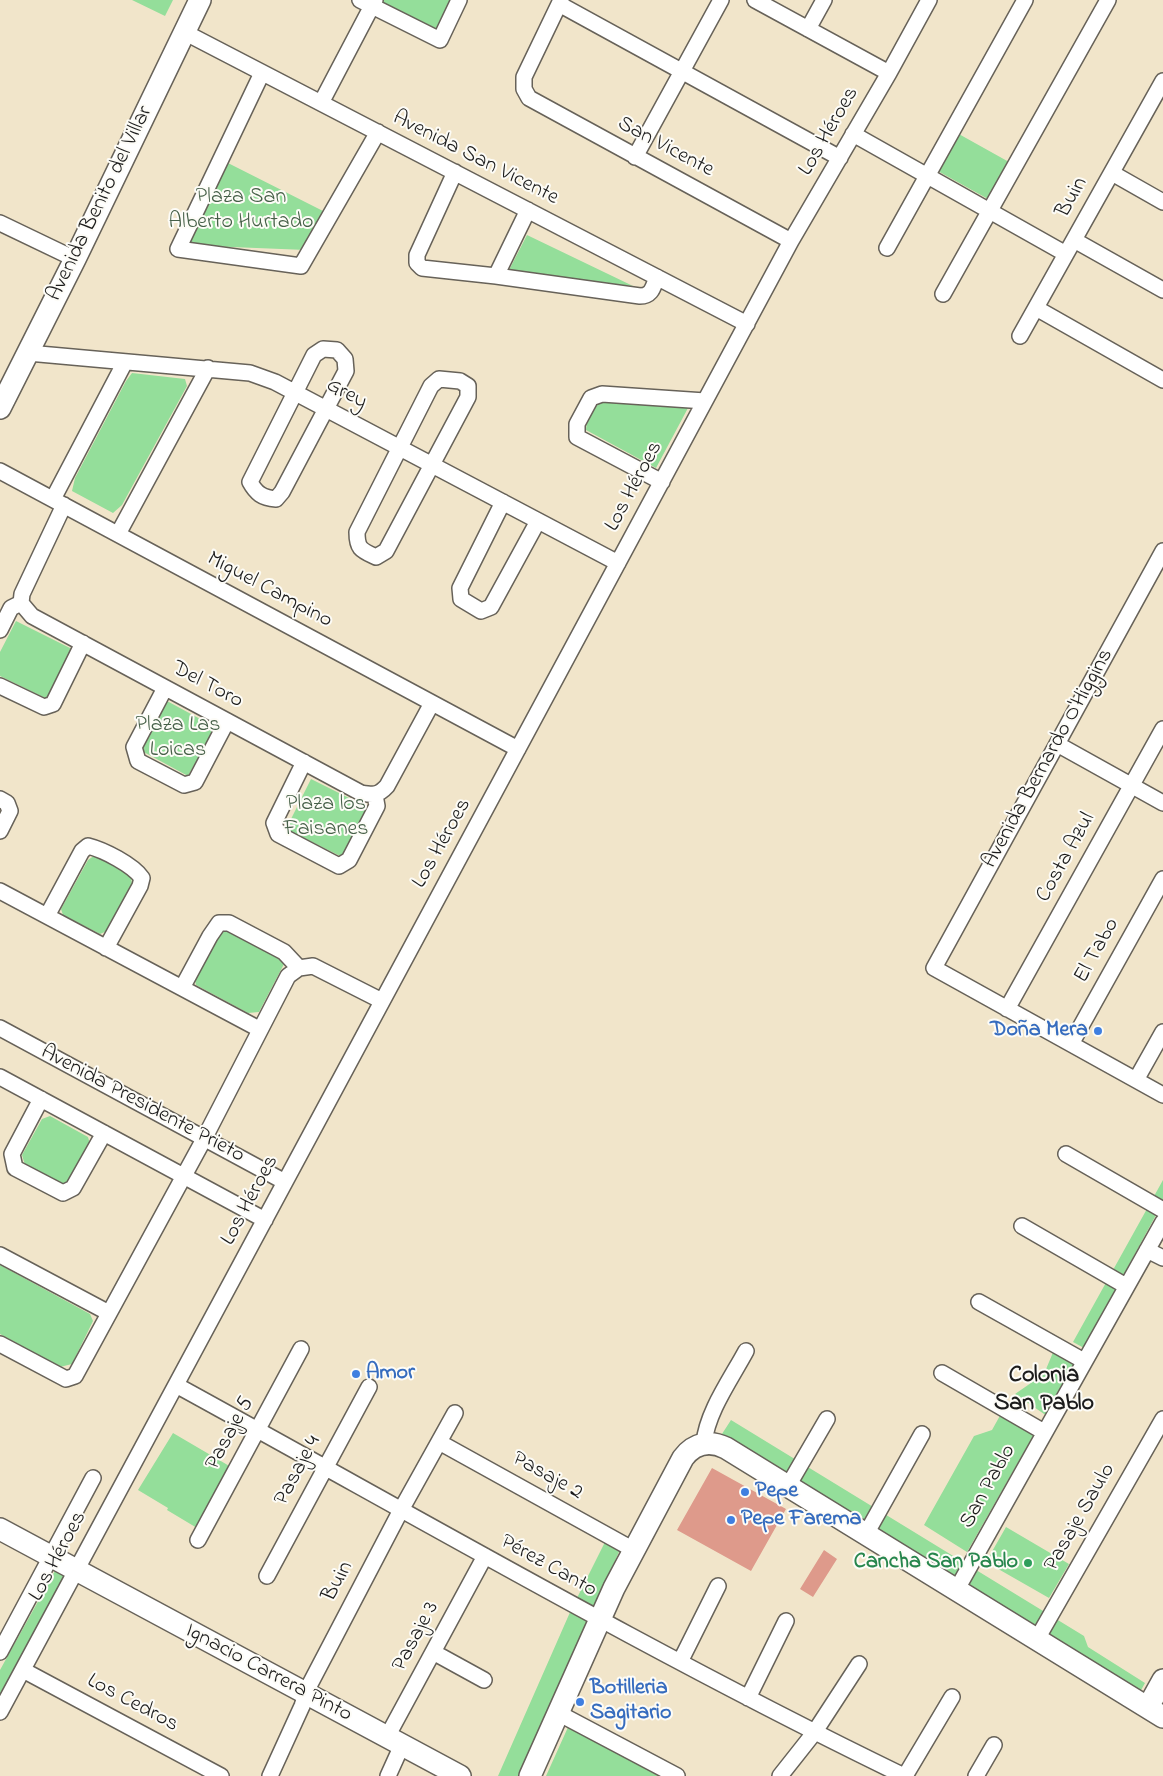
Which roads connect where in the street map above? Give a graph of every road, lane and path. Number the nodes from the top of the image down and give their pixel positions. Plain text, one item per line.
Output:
1 (200, 0) edge
2 (459, 0) edge
3 (721, 0) edge
4 (755, 0) edge
5 (824, 0) edge
6 (929, 0) edge
7 (1025, 0) edge
8 (1108, 0) edge
9 (369, 2) edge
10 (560, 2) edge
11 (808, 29) junction
12 (184, 32) junction
13 (262, 72) junction
14 (682, 72) junction
15 (889, 73) junction
16 (1163, 81) edge
17 (321, 103) junction
18 (378, 132) junction
19 (853, 134) junction
20 (635, 157) junction
21 (840, 158) junction
22 (454, 172) junction
23 (1112, 173) junction
24 (927, 176) junction
25 (1163, 202) edge
26 (528, 210) junction
27 (990, 211) junction
28 (0, 223) edge
29 (1074, 240) junction
30 (791, 241) junction
31 (887, 248) dead end
32 (1066, 254) junction
33 (75, 259) junction
34 (496, 276) junction
35 (657, 277) junction
36 (1163, 290) edge
37 (943, 294) dead end
38 (1036, 308) junction
39 (747, 324) junction
40 (1020, 336) dead end
41 (28, 353) junction
42 (125, 362) junction
43 (208, 368) junction
44 (1163, 380) edge
45 (295, 392) junction
46 (705, 401) junction
47 (0, 408) edge
48 (326, 409) junction
49 (400, 448) junction
50 (431, 464) junction
51 (0, 471) edge
52 (662, 482) junction
53 (59, 502) junction
54 (503, 502) junction
55 (538, 521) junction
56 (118, 534) junction
57 (1163, 552) edge
58 (618, 563) junction
59 (21, 603) junction
60 (0, 630) edge
61 (82, 643) junction
62 (0, 686) edge
63 (165, 688) junction
64 (432, 703) junction
65 (227, 721) junction
66 (1163, 729) edge
67 (1057, 744) junction
68 (518, 749) junction
69 (304, 762) junction
70 (1131, 786) junction
71 (376, 795) junction
72 (0, 799) edge
73 (1163, 804) edge
74 (0, 831) edge
75 (1163, 879) edge
76 (0, 891) edge
77 (47, 916) junction
78 (106, 948) junction
79 (299, 968) junction
80 (182, 988) junction
81 (382, 1000) junction
82 (1007, 1009) junction
83 (0, 1028) edge
84 (259, 1029) junction
85 (1163, 1032) edge
86 (1071, 1044) junction
87 (0, 1077) edge
88 (1136, 1080) junction
89 (1163, 1095) edge
90 (41, 1099) junction
91 (104, 1133) junction
92 (204, 1139) junction
93 (1066, 1154) dead end
94 (184, 1176) junction
95 (285, 1182) junction
96 (1163, 1210) edge
97 (264, 1220) junction
98 (1163, 1222) edge
99 (1022, 1226) dead end
100 (1147, 1250) junction
101 (0, 1255) edge
102 (1163, 1258) edge
103 (1126, 1286) junction
104 (979, 1302) dead end
105 (109, 1313) junction
106 (0, 1344) edge
107 (301, 1349) dead end
108 (746, 1352) dead end
109 (1084, 1361) junction
110 (942, 1373) dead end
111 (176, 1385) junction
112 (369, 1387) dead end
113 (455, 1413) dead end
114 (827, 1419) dead end
115 (1163, 1419) edge
116 (257, 1430) junction
117 (1044, 1432) junction
118 (922, 1434) dead end
119 (439, 1442) junction
120 (704, 1443) junction
121 (326, 1468) junction
122 (93, 1478) dead end
123 (788, 1486) junction
124 (401, 1510) junction
125 (0, 1529) edge
126 (866, 1534) junction
127 (198, 1540) dead end
128 (634, 1550) junction
129 (485, 1556) junction
130 (51, 1557) junction
131 (76, 1570) junction
132 (267, 1576) dead end
133 (718, 1586) dead end
134 (957, 1589) junction
135 (600, 1620) junction
136 (786, 1622) dead end
137 (1037, 1639) junction
138 (0, 1652) edge
139 (433, 1652) junction
140 (680, 1662) junction
141 (859, 1664) dead end
142 (22, 1670) junction
143 (484, 1680) dead end
144 (1163, 1680) edge
145 (306, 1695) junction
146 (952, 1697) dead end
147 (748, 1698) junction
148 (0, 1712) edge
149 (1155, 1712) edge
150 (558, 1713) junction
151 (814, 1732) junction
152 (394, 1741) junction
153 (994, 1745) dead end
154 (221, 1776) edge
155 (270, 1776) edge
156 (388, 1776) edge
157 (460, 1776) edge
158 (530, 1776) edge
159 (677, 1776) edge
160 (780, 1776) edge
161 (905, 1776) edge
162 (976, 1776) edge

1 - 12 street, Avenida Benito del Villar
2 - 9 street
3 - 14 street
4 - 11 street
5 - 11 street
6 - 15 street, Los Héroes
7 - 24 street
8 - 27 street
9 - 17 street
10 - 14 street
10 - 20 street, San Vicente
11 - 15 street
12 - 13 street, Avenida San Vicente
12 - 33 street, Avenida Benito del Villar
13 - 17 street, Avenida San Vicente
13 - 18 street
14 - 20 street
14 - 21 street
15 - 19 street, Los Héroes
16 - 23 street, Buin
17 - 18 street, Avenida San Vicente
18 - 22 street, Avenida San Vicente
19 - 21 street, Los Héroes
19 - 24 street
20 - 30 street, San Vicente
21 - 30 street, Los Héroes
22 - 26 street, Avenida San Vicente
22 - 34 street
23 - 25 street
23 - 29 street, Buin
24 - 27 street
24 - 31 street
26 - 34 street
26 - 35 street, Avenida San Vicente
27 - 32 street
27 - 37 street
28 - 33 street
29 - 32 street, Buin
29 - 36 street
30 - 39 street, Los Héroes
32 - 38 street, Buin
33 - 41 street, Avenida Benito del Villar
34 - 35 street
35 - 39 street, Avenida San Vicente
38 - 40 street, Buin
38 - 44 street
39 - 46 street, Los Héroes
41 - 42 street, Grey
41 - 47 street, Avenida Benito del Villar
42 - 43 street, Grey
42 - 53 street
43 - 45 street, Grey
43 - 56 street
45 - 48 street, Grey
45 - 48 street
45 - 48 street
46 - 52 street, Los Héroes
46 - 52 street
48 - 49 street, Grey
49 - 50 street, Grey
49 - 50 street
49 - 50 street
50 - 54 street, Grey
51 - 53 street, Miguel Campino
52 - 58 street, Los Héroes
53 - 56 street, Miguel Campino
53 - 59 street
54 - 55 street, Grey
54 - 55 street
55 - 58 street, Grey
56 - 64 street, Miguel Campino
57 - 67 street, Avenida Bernardo O'Higgins
58 - 68 street, Los Héroes
59 - 60 street
59 - 61 street, Del Toro
61 - 62 street
61 - 63 street, Del Toro
63 - 65 street, Del Toro
63 - 65 street
64 - 68 street, Miguel Campino
64 - 71 street
65 - 69 street, Del Toro
66 - 70 street, Costa Azul
67 - 70 street
67 - 82 street, Avenida Bernardo O'Higgins
68 - 81 street, Los Héroes
69 - 71 street, Del Toro
69 - 71 street
70 - 73 street
70 - 82 street, Costa Azul
72 - 74 street
75 - 86 street, El Tabo
76 - 77 street
77 - 78 street
77 - 78 street
78 - 80 street
79 - 80 street
79 - 81 street
79 - 84 street
80 - 84 street
81 - 95 street, Los Héroes
82 - 86 street
83 - 92 street, Avenida Presidente Prieto
84 - 92 street
85 - 88 street
86 - 88 street
87 - 90 street, Avenida Presidente Prieto
88 - 89 street
90 - 91 street, Avenida Presidente Prieto
90 - 91 street
91 - 94 street, Avenida Presidente Prieto
92 - 94 street
92 - 95 street, Avenida Presidente Prieto
93 - 96 street
94 - 97 street, Avenida Presidente Prieto
94 - 105 street
95 - 97 street, Los Héroes
97 - 111 street, Los Héroes
98 - 100 street, San Pablo
99 - 103 street
100 - 102 street
100 - 103 street, San Pablo
101 - 105 street
103 - 109 street, San Pablo
104 - 109 street
105 - 106 street
107 - 116 street, Pasaje 5
108 - 120 street
109 - 117 street, San Pablo
110 - 117 street
111 - 116 street, Pérez Canto
111 - 131 street, Los Héroes
112 - 121 street, Pasaje 4
113 - 119 street, Buin
114 - 123 street
115 - 137 street, Pasaje Saulo
116 - 121 street, Pérez Canto
116 - 127 street, Pasaje 5
117 - 134 street, San Pablo
118 - 126 street
119 - 124 street, Buin
119 - 128 street, Pasaje 2
120 - 123 street
120 - 128 street
121 - 124 street, Pérez Canto
121 - 132 street, Pasaje 4
122 - 130 street, Los Héroes
123 - 126 street
124 - 129 street, Pérez Canto
124 - 145 street, Buin
125 - 130 street, Ignacio Carrera Pinto
126 - 134 street
128 - 135 street
129 - 135 street, Pérez Canto
129 - 139 street, Pasaje 3
130 - 131 street, Ignacio Carrera Pinto
130 - 138 street, Los Héroes
131 - 142 street, Los Héroes
131 - 145 street, Ignacio Carrera Pinto
133 - 140 street
134 - 137 street
135 - 140 street, Pérez Canto
135 - 150 street
136 - 147 street
137 - 149 street
139 - 143 street
139 - 152 street, Pasaje 3
140 - 147 street, Pérez Canto
141 - 151 street
142 - 148 street, Los Héroes
142 - 154 street, Los Cedros
144 - 149 street
145 - 152 street, Ignacio Carrera Pinto
145 - 155 street, Buin
146 - 161 street
147 - 151 street, Pérez Canto
150 - 158 street
150 - 159 street
151 - 160 street
151 - 161 street, Pérez Canto
152 - 156 street, Pasaje 3
152 - 157 street, Ignacio Carrera Pinto
153 - 162 street

